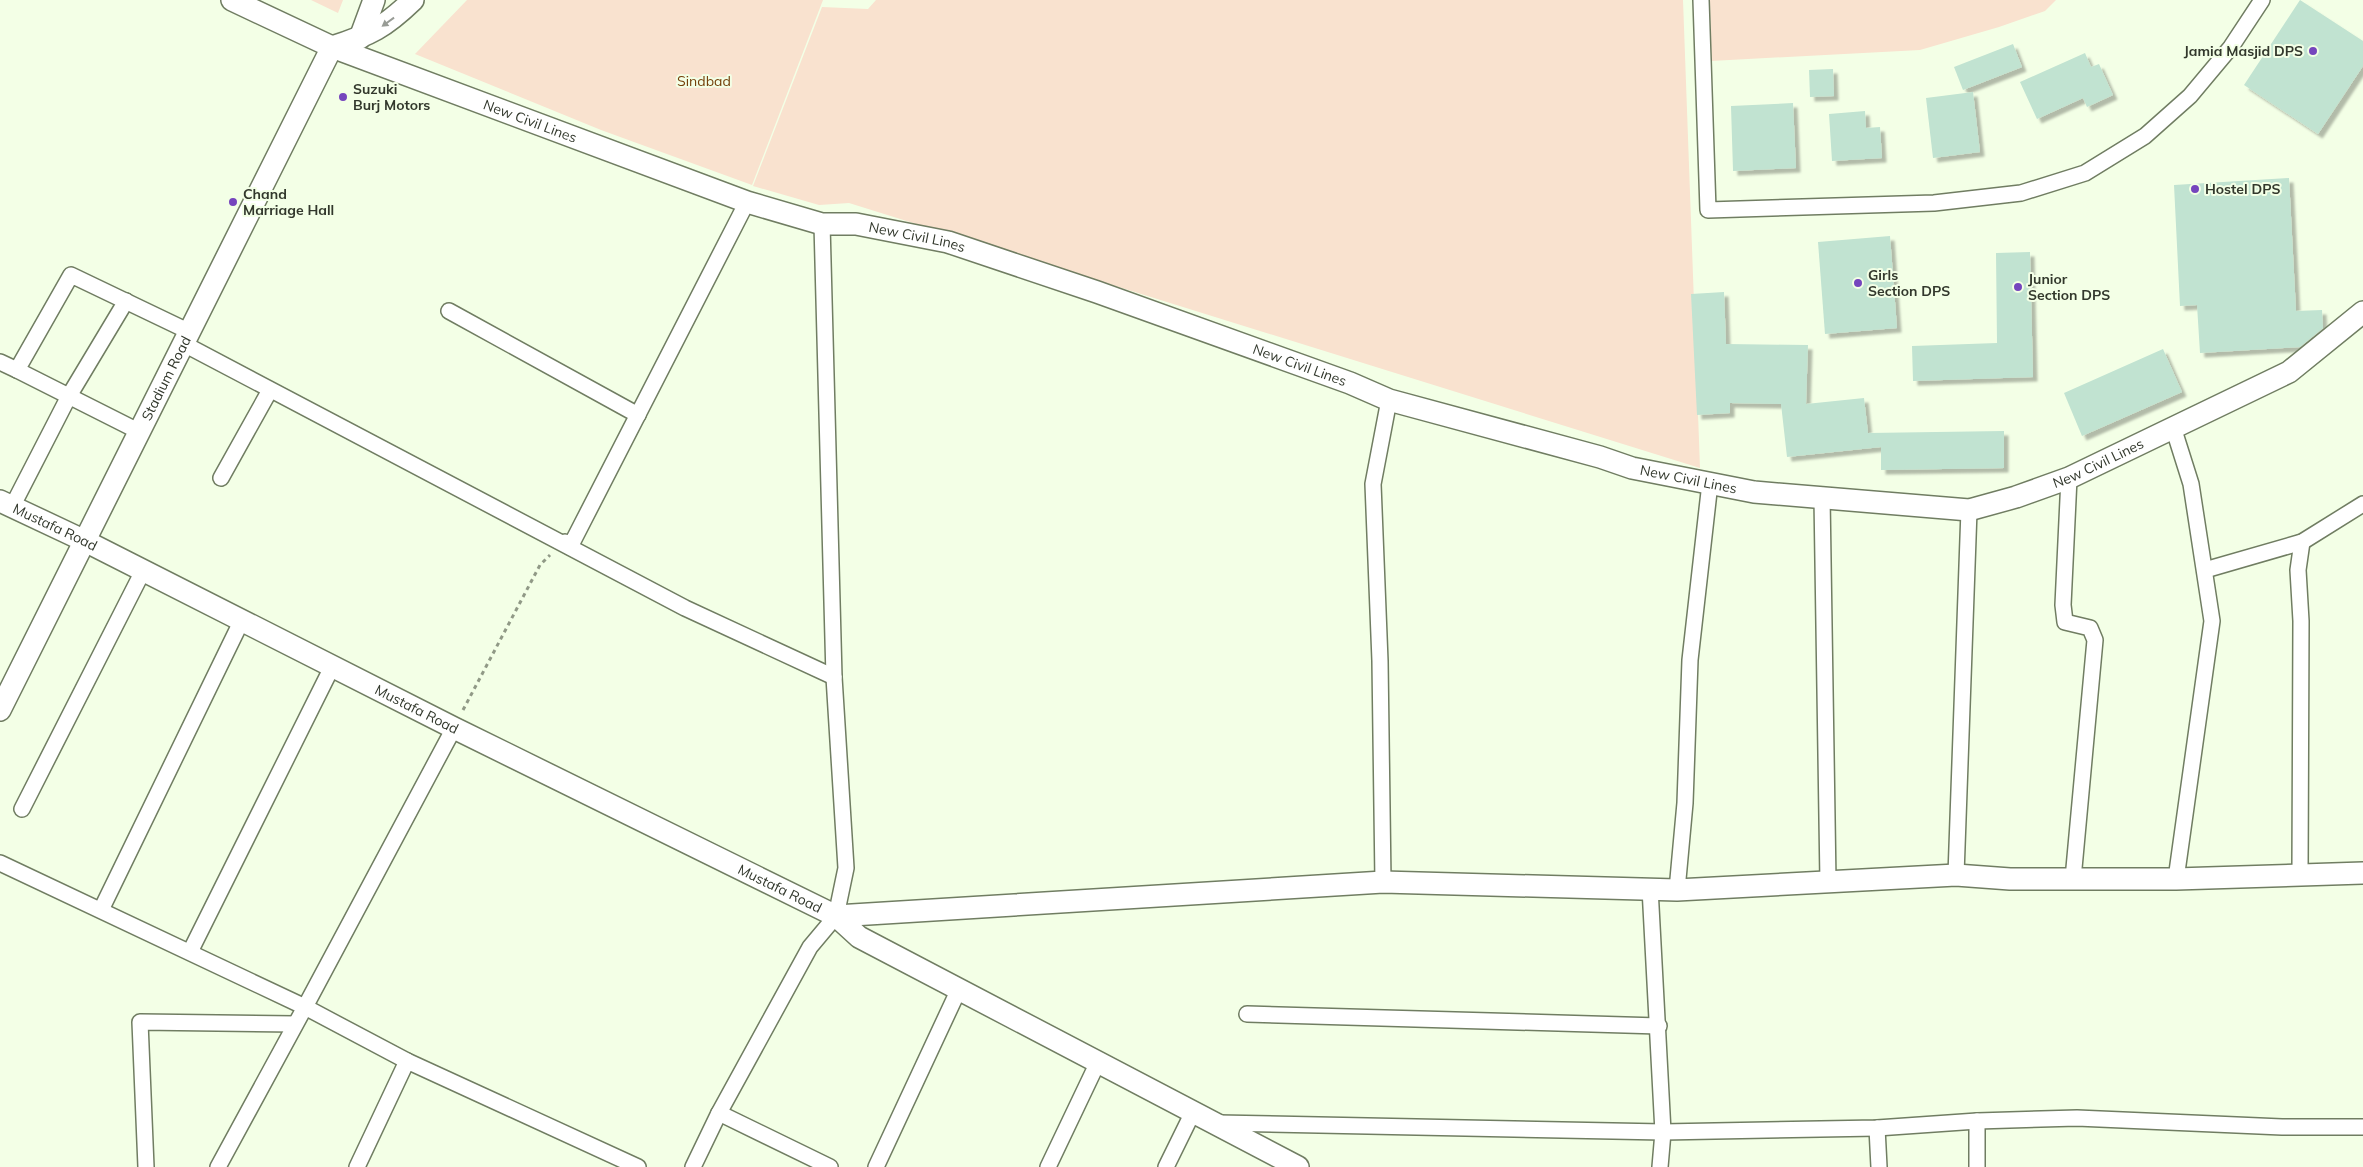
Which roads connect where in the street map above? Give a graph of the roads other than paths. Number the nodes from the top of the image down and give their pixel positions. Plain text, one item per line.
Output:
1 (232, 0) edge
2 (374, 0) edge
3 (413, 0) edge
4 (1701, 0) edge
5 (2262, 0) edge
6 (360, 38) junction
7 (332, 47) junction
8 (747, 202) junction
9 (822, 224) junction
10 (126, 301) junction
11 (449, 312) dead end
12 (2363, 312) edge
13 (186, 338) junction
14 (0, 362) edge
15 (18, 370) junction
16 (270, 390) junction
17 (69, 396) junction
18 (1389, 400) junction
19 (638, 415) junction
20 (2173, 427) junction
21 (140, 432) junction
22 (221, 478) dead end
23 (2069, 478) junction
24 (1710, 483) junction
25 (1822, 498) junction
26 (6, 504) edge
27 (2363, 504) edge
28 (1969, 510) junction
29 (85, 541) junction
30 (2302, 542) junction
31 (567, 545) junction
32 (2204, 570) junction
33 (143, 571) junction
34 (241, 622) junction
35 (332, 667) junction
36 (834, 677) junction
37 (0, 710) edge
38 (454, 728) junction
39 (22, 809) dead end
40 (0, 863) edge
41 (2363, 873) edge
42 (2300, 874) junction
43 (1956, 875) junction
44 (2073, 879) junction
45 (2176, 879) junction
46 (1383, 882) junction
47 (1828, 882) junction
48 (1650, 888) junction
49 (1677, 890) junction
50 (101, 910) junction
51 (836, 916) junction
52 (190, 952) junction
53 (960, 989) junction
54 (305, 1007) junction
55 (1247, 1014) dead end
56 (295, 1024) junction
57 (1659, 1026) junction
58 (407, 1061) junction
59 (1098, 1062) junction
60 (1193, 1112) junction
61 (719, 1113) junction
62 (1977, 1121) junction
63 (1216, 1123) junction
64 (2363, 1127) edge
65 (1877, 1128) junction
66 (1663, 1132) junction
67 (146, 1167) edge
68 (218, 1167) edge
69 (357, 1167) edge
70 (638, 1167) edge
71 (693, 1167) edge
72 (830, 1167) edge
73 (876, 1167) edge
74 (1048, 1167) edge
75 (1166, 1167) edge
76 (1298, 1167) edge
77 (1660, 1167) edge
78 (1879, 1167) edge
79 (1977, 1167) edge

1 - 7 street, New Civil Lines
2 - 6 street
3 -> 6 street
4 - 5 street
6 - 7 street
7 - 8 street, New Civil Lines
7 - 13 street, Stadium Road
8 - 9 street, New Civil Lines
8 - 19 street
9 - 18 street, New Civil Lines
9 - 36 street
10 - 13 street
10 - 15 street
10 - 17 street
11 - 19 street
12 - 20 street, New Civil Lines
13 - 16 street
13 - 21 street, Stadium Road
14 - 15 street
15 - 17 street
16 - 22 street
16 - 31 street
17 - 21 street
17 - 26 street
18 - 24 street, New Civil Lines
18 - 46 street
19 - 31 street
20 - 23 street, New Civil Lines
20 - 32 street
21 - 29 street, Stadium Road
23 - 28 street, New Civil Lines
23 - 44 street
24 - 25 street, New Civil Lines
24 - 49 street
25 - 28 street, New Civil Lines
25 - 47 street
26 - 29 street, Mustafa Road
27 - 30 street
28 - 43 street
29 - 33 street, Mustafa Road
29 - 37 street, Stadium Road
30 - 32 street
30 - 42 street
31 - 36 street
32 - 45 street
33 - 34 street, Mustafa Road
33 - 39 street
34 - 35 street, Mustafa Road
34 - 50 street
35 - 38 street, Mustafa Road
35 - 52 street
36 - 51 street
38 - 51 street, Mustafa Road
38 - 54 street
40 - 50 street
41 - 42 street
42 - 45 street
43 - 44 street
43 - 47 street
44 - 45 street
46 - 48 street
46 - 51 street
47 - 49 street
48 - 49 street
48 - 57 street
50 - 52 street
51 - 53 street
51 - 61 street
52 - 54 street
53 - 59 street
53 - 73 street
54 - 56 street
54 - 58 street
55 - 57 street
56 - 67 street
56 - 68 street
57 - 66 street
58 - 69 street
58 - 70 street
59 - 60 street
59 - 74 street
60 - 63 street
60 - 75 street
61 - 71 street
61 - 72 street
62 - 64 street
62 - 65 street
62 - 79 street
63 - 66 street
63 - 76 street
65 - 66 street
65 - 78 street
66 - 77 street

